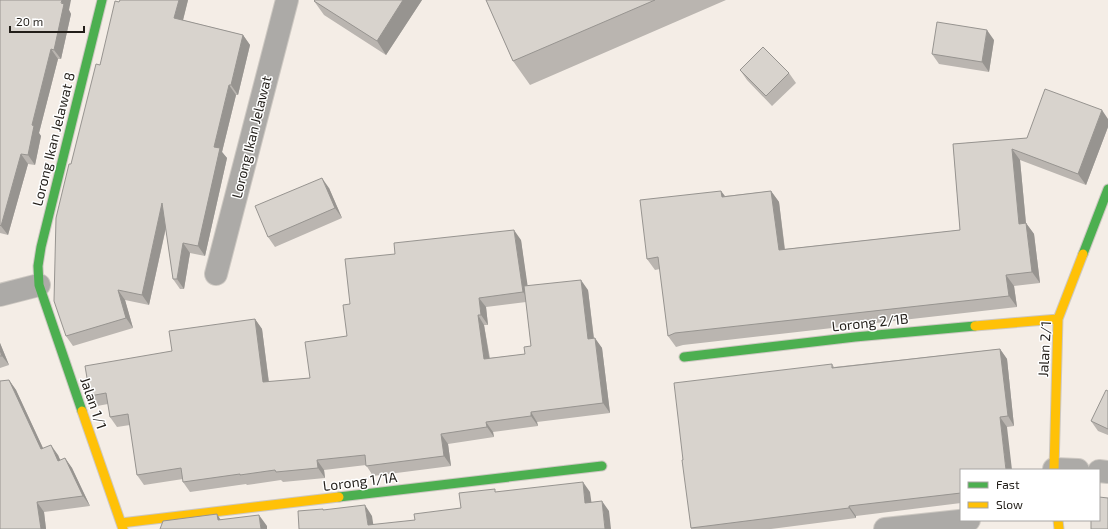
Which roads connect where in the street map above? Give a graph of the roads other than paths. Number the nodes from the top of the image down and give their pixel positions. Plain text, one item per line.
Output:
1 (102, 0) edge
2 (286, 0) edge
3 (1108, 189) edge
4 (1102, 222) edge
5 (216, 274) dead end
6 (39, 285) junction
7 (0, 295) edge
8 (1058, 319) junction
9 (684, 357) dead end
10 (602, 466) dead end
11 (1054, 469) edge
12 (960, 521) edge
13 (122, 526) edge
14 (885, 529) edge

1 - 6 street, Lorong Ikan Jelawat 8
2 - 5 street, Lorong Ikan Jelawat
3 - 4 street, Jalan 2/1
4 - 8 street, Jalan 2/1
6 - 7 street
6 - 13 street, Jalan 1/1
8 - 9 street, Lorong 2/1B
8 - 11 street, Jalan 2/1
10 - 13 street, Lorong 1/1A
12 - 14 street

